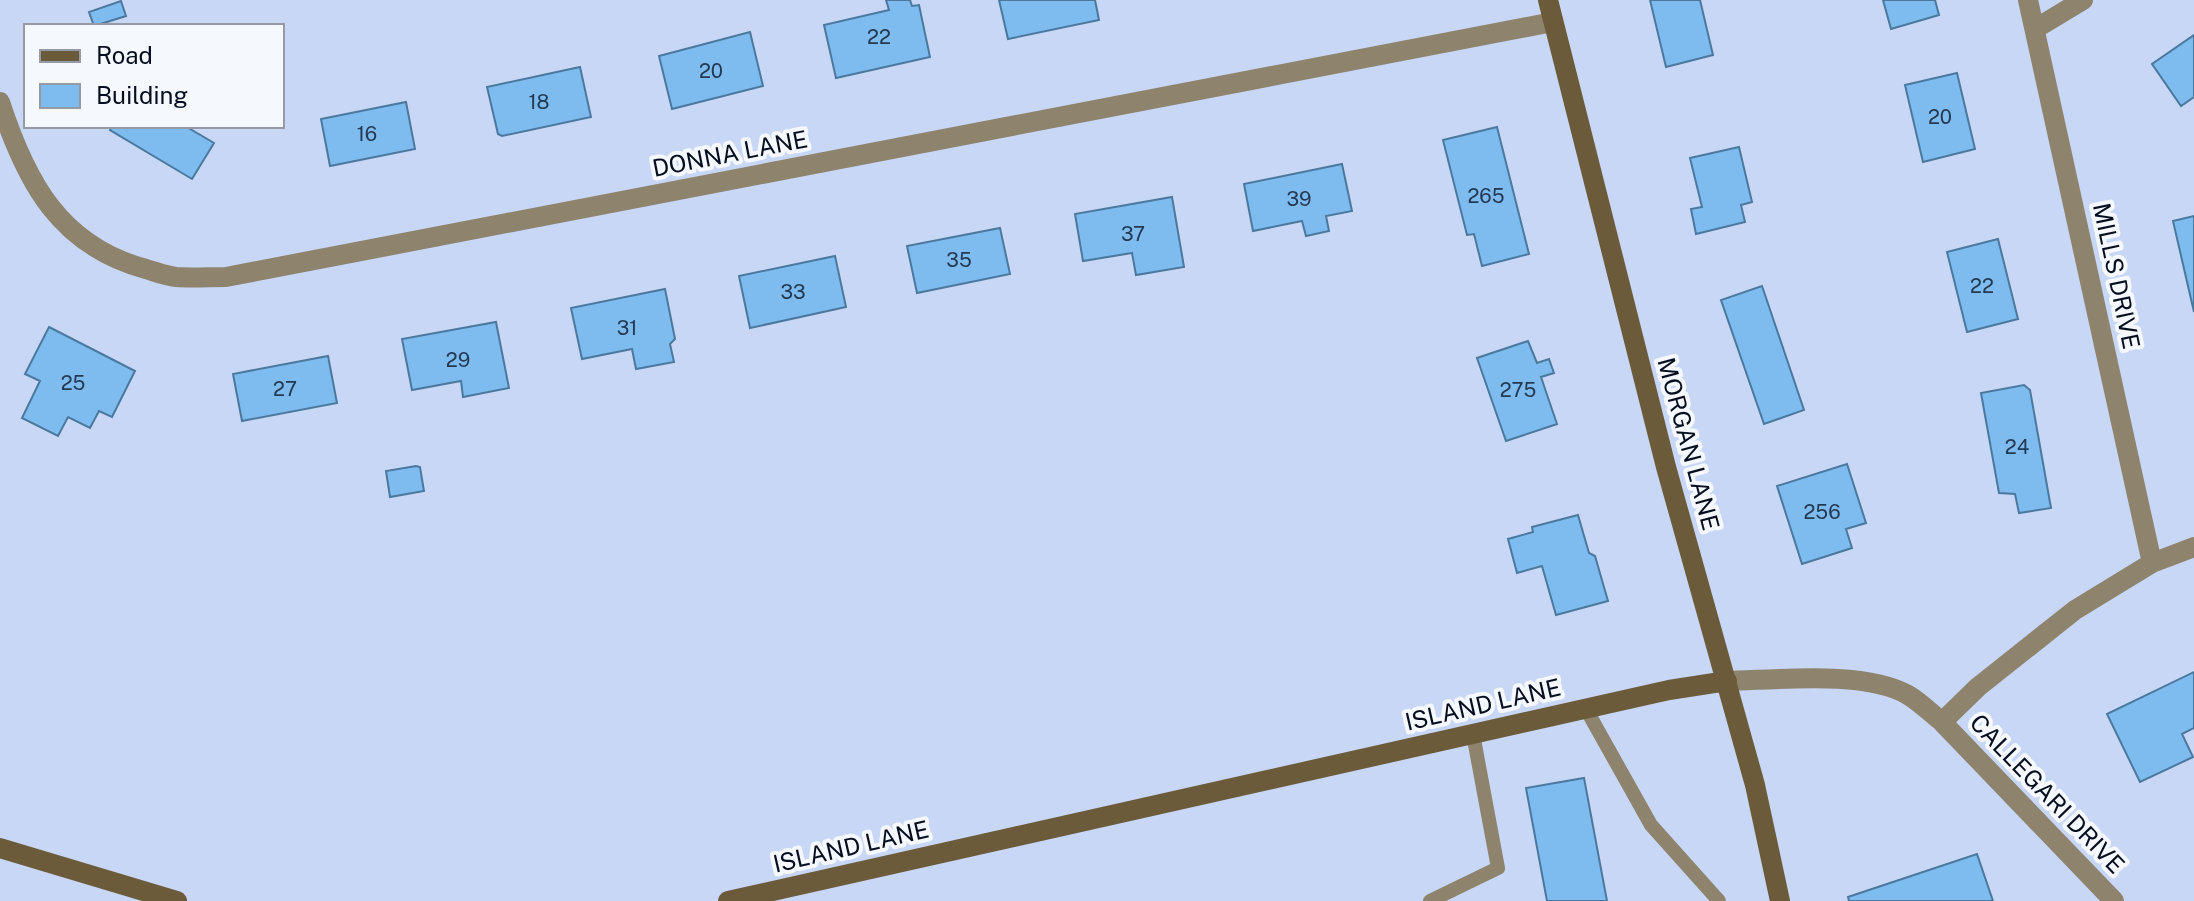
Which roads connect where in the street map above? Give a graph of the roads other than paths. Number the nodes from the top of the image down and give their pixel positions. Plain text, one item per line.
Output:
1 (1548, 0) edge
2 (2028, 0) edge
3 (2083, 0) edge
4 (1553, 22) junction
5 (2035, 29) junction
6 (0, 102) edge
7 (2194, 547) edge
8 (2152, 563) junction
9 (1727, 681) junction
10 (1586, 709) junction
11 (1942, 722) junction
12 (1473, 734) junction
13 (0, 848) edge
14 (177, 901) edge
15 (728, 901) edge
16 (1430, 901) edge
17 (1719, 901) edge
18 (1780, 901) edge
19 (2114, 901) edge

1 - 4 street, MORGAN LANE
2 - 5 street, MILLS DRIVE
3 - 5 street
4 - 6 street, DONNA LANE
4 - 9 street, MORGAN LANE
5 - 8 street, MILLS DRIVE
7 - 8 street
8 - 11 street
9 - 10 street, ISLAND LANE
9 - 11 street, ISLAND LANE
9 - 18 street, MORGAN LANE
10 - 12 street, ISLAND LANE
10 - 17 lane
11 - 19 street, CALLEGARI DRIVE
12 - 15 street, ISLAND LANE
12 - 16 lane
13 - 14 street

